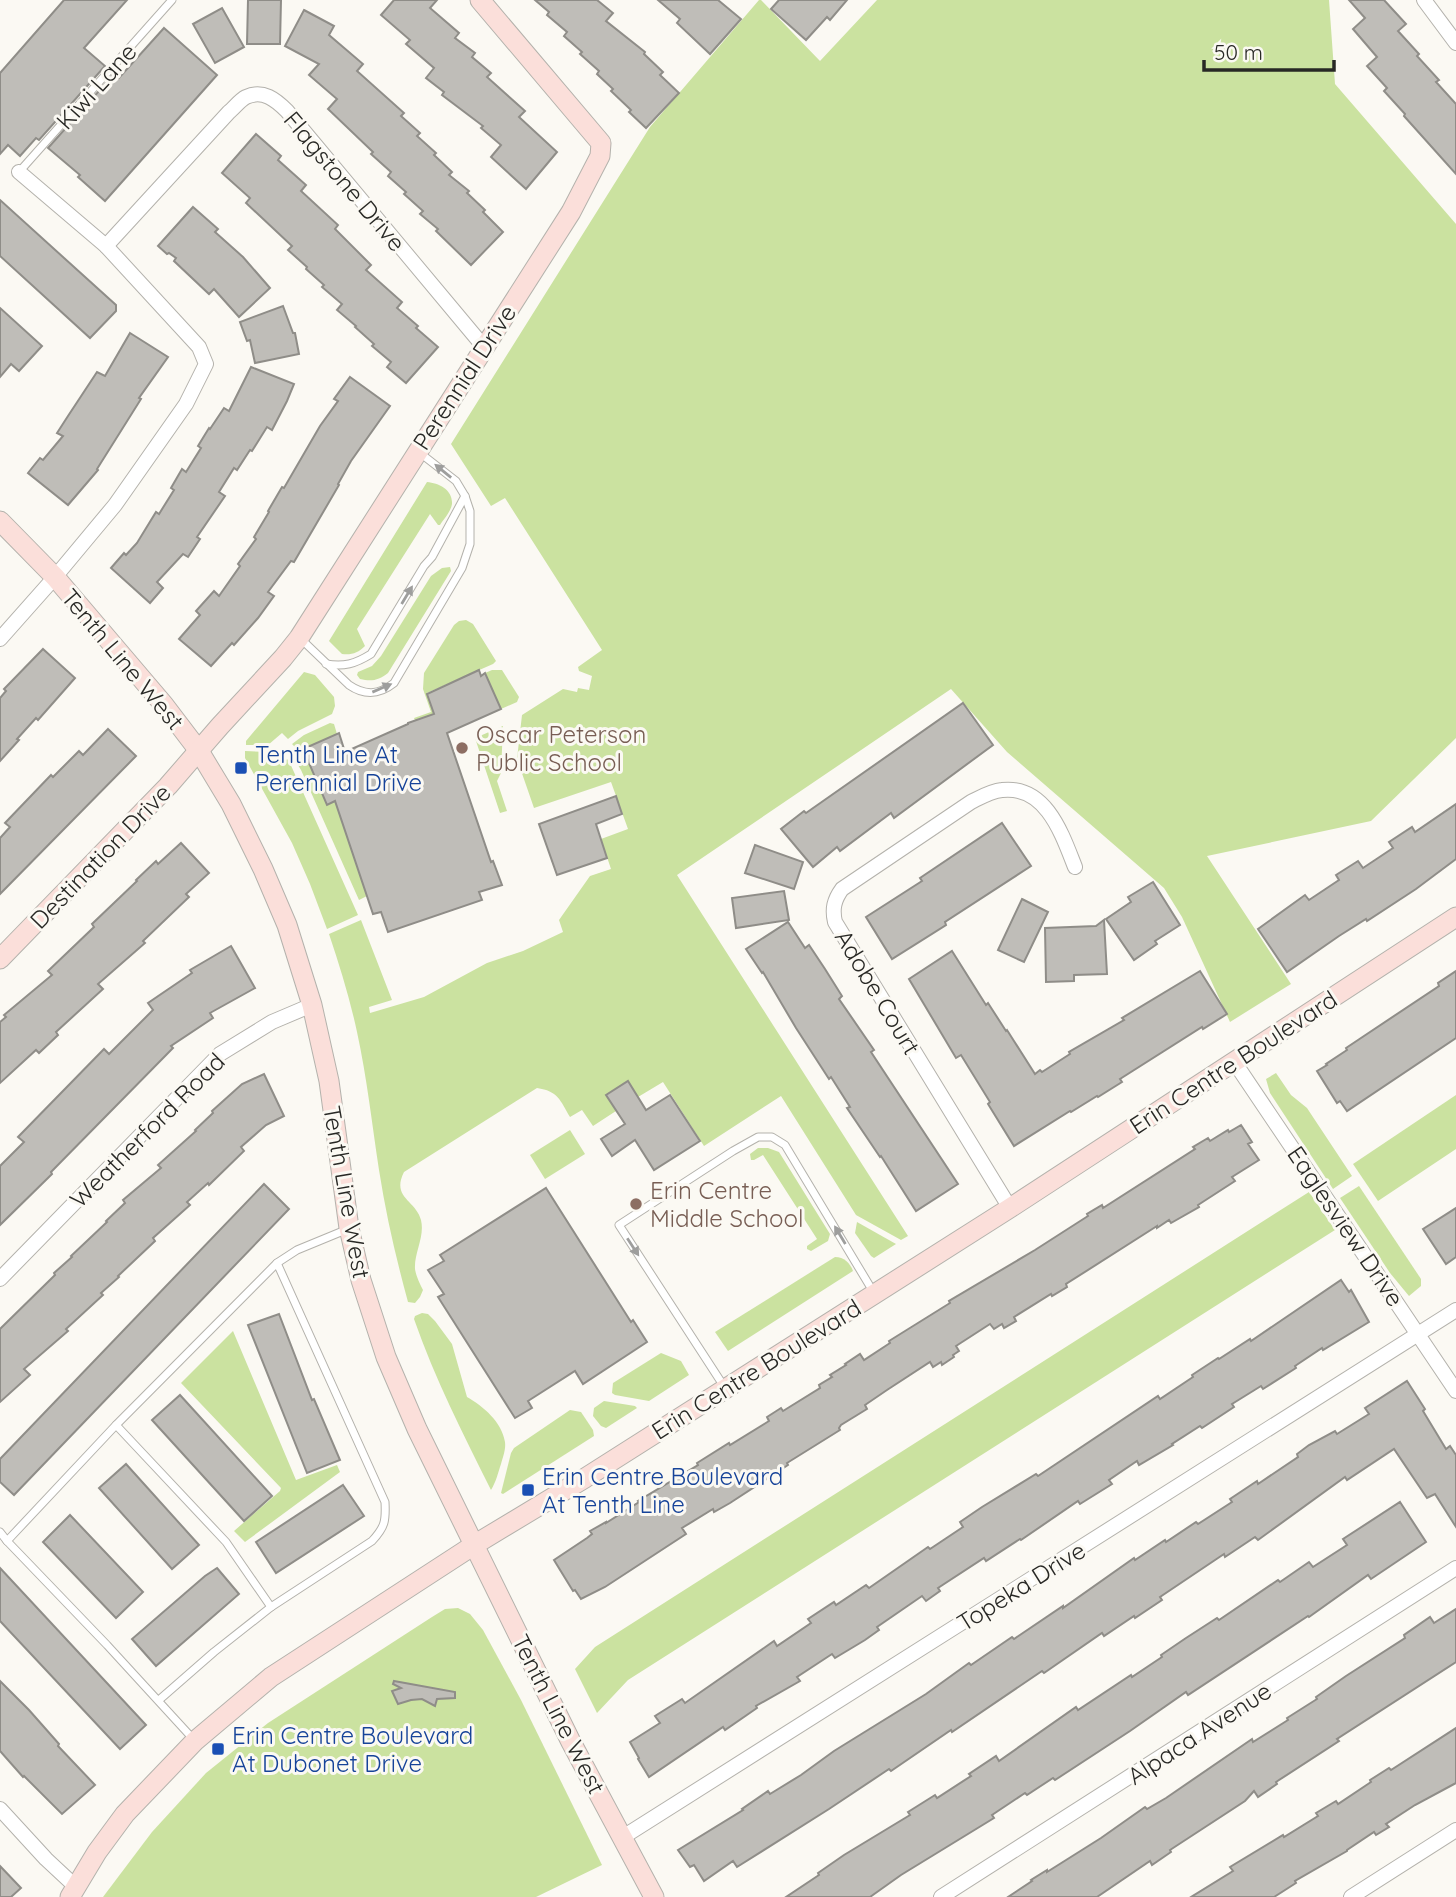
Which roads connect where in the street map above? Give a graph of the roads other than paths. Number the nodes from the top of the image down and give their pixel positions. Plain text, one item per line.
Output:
1 (172, 0) edge
2 (480, 0) edge
3 (1424, 0) edge
4 (1456, 43) edge
5 (19, 172) joint
6 (106, 246) junction
7 (484, 347) junction
8 (417, 450) junction
9 (465, 496) junction
10 (0, 521) edge
11 (55, 577) junction
12 (299, 638) junction
13 (0, 639) edge
14 (326, 664) junction
15 (199, 751) junction
16 (1075, 867) dead end
17 (1456, 916) edge
18 (0, 959) edge
19 (312, 1004) junction
20 (1235, 1063) junction
21 (1010, 1208) junction
22 (349, 1228) junction
23 (277, 1263) junction
24 (0, 1279) edge
25 (874, 1294) junction
26 (1456, 1310) edge
27 (1419, 1335) junction
28 (725, 1389) junction
29 (1456, 1391) edge
30 (116, 1425) junction
31 (0, 1532) edge
32 (7, 1541) junction
33 (474, 1545) junction
34 (1456, 1568) edge
35 (271, 1607) junction
36 (159, 1700) junction
37 (195, 1741) junction
38 (0, 1809) edge
39 (1456, 1830) edge
40 (623, 1837) junction
41 (73, 1892) edge
42 (1360, 1894) edge
43 (654, 1897) edge
44 (941, 1897) edge

1 - 5 lane, Kiwi Lane
2 - 7 street, Perennial Drive
3 - 4 street
5 - 6 street
6 - 7 street, Flagstone Drive
6 - 11 street
7 - 8 street, Perennial Drive
9 -> 8 lane
8 - 12 street, Perennial Drive
14 -> 9 lane
14 -> 9 lane
10 - 11 street, Tenth Line West
11 - 13 street
11 - 15 street, Tenth Line West
12 - 14 lane
12 - 15 street, Perennial Drive
15 - 18 street, Destination Drive
15 - 19 street, Tenth Line West
16 - 21 street, Adobe Court
17 - 20 street, Erin Centre Boulevard
19 - 22 street, Tenth Line West
19 - 24 street, Weatherford Road
20 - 21 street, Erin Centre Boulevard
20 - 27 street, Eaglesview Drive
21 - 25 street, Erin Centre Boulevard
22 - 23 lane
22 - 33 street, Tenth Line West
23 - 30 lane
23 - 35 lane
25 - 28 street, Erin Centre Boulevard
25 -> 28 lane
26 - 27 street, Topeka Drive
27 - 29 street, Eaglesview Drive
27 - 40 street, Topeka Drive
28 - 33 street, Erin Centre Boulevard
30 - 32 lane
30 - 35 lane
31 - 32 lane
32 - 36 lane
33 - 37 street, Erin Centre Boulevard
33 - 40 street, Tenth Line West
34 - 44 street, Alpaca Avenue
35 - 36 lane
36 - 37 lane
37 - 41 street, Erin Centre Boulevard
38 - 41 street
39 - 42 street
40 - 43 street, Tenth Line West

